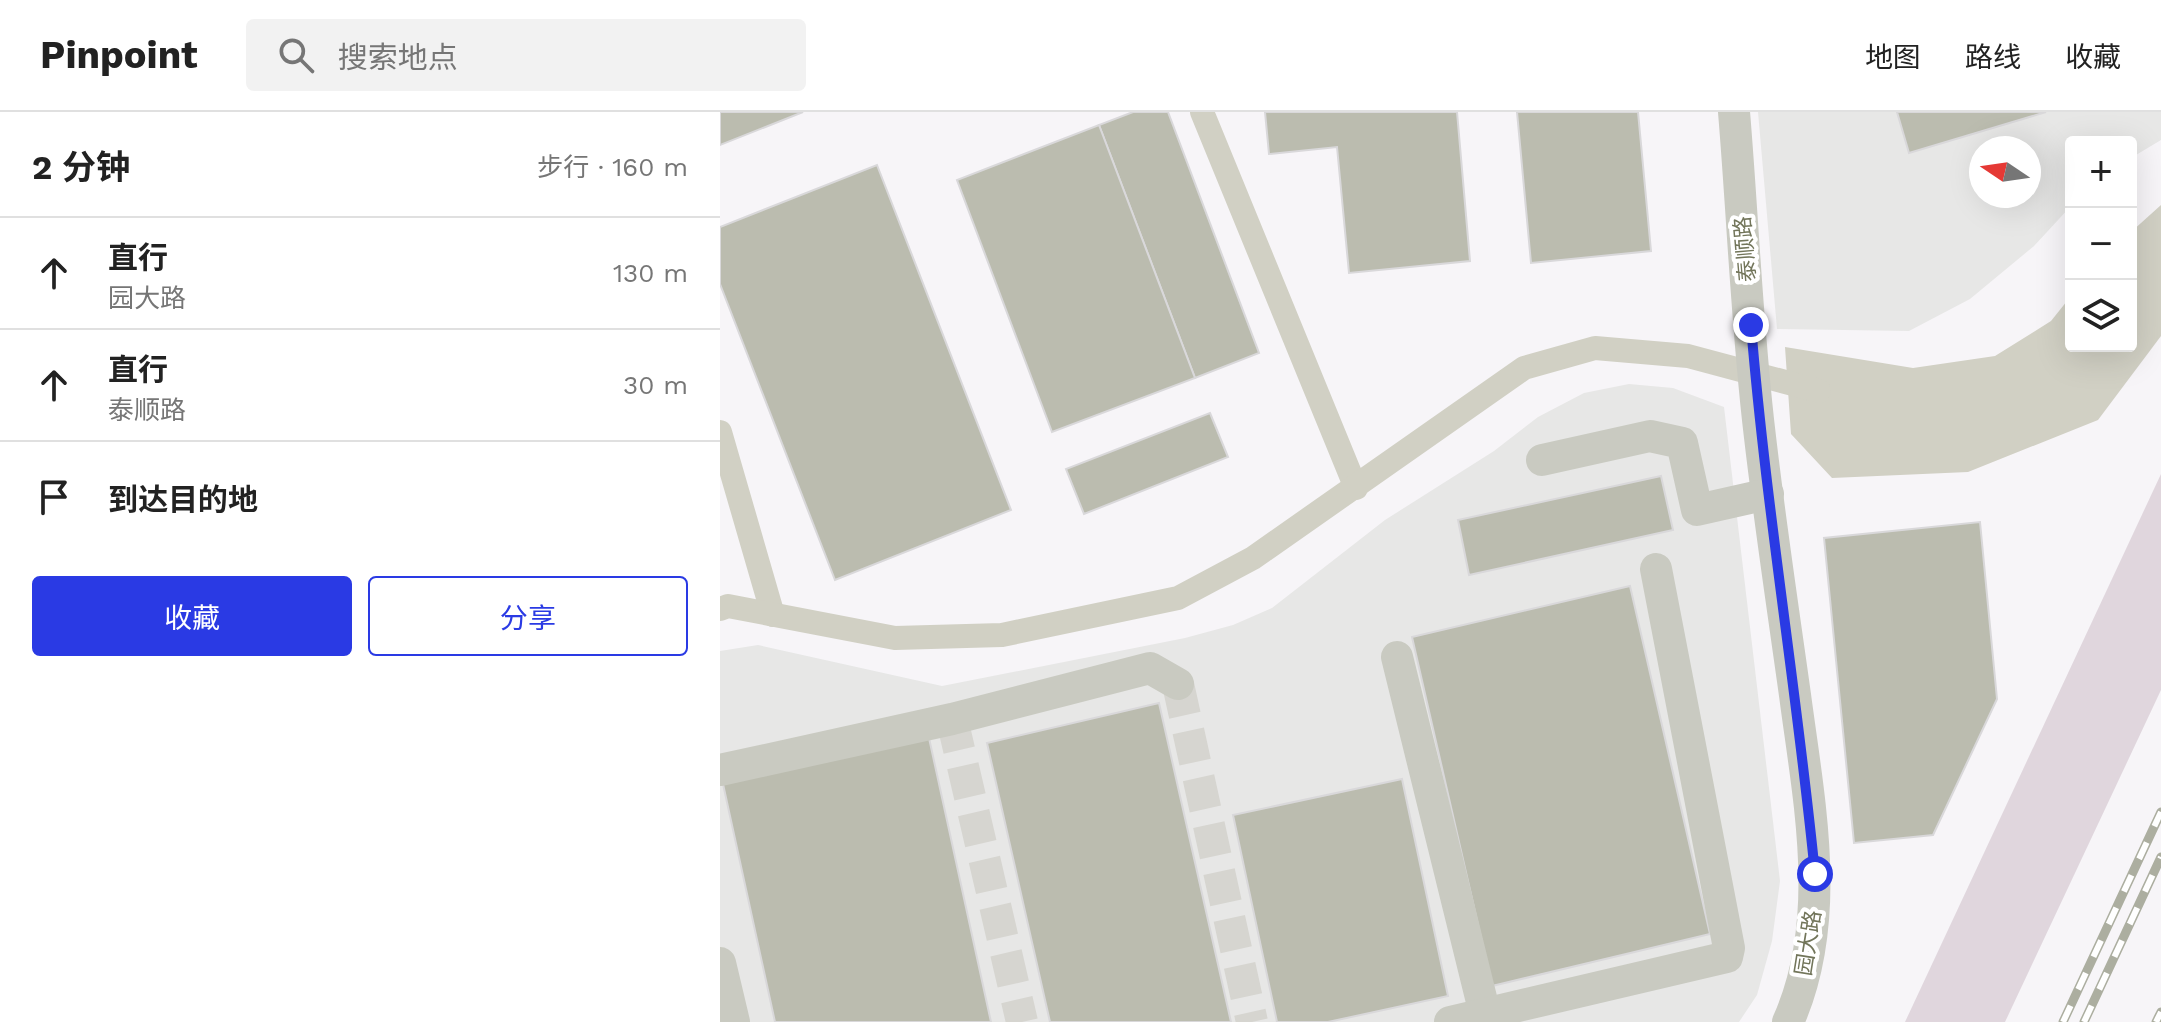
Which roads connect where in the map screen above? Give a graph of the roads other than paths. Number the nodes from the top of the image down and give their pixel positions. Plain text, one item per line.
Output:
1 (1734, 112) edge
2 (1760, 434) joint
3 (1542, 460) dead end
4 (1768, 494) junction
5 (1656, 569) dead end
6 (1397, 657) dead end
7 (1178, 684) dead end
8 (720, 770) edge
9 (720, 963) edge
10 (1485, 1014) junction
11 (734, 1022) edge
12 (1450, 1022) edge
13 (1788, 1022) edge

1 - 2 street, 泰顺路
2 - 4 street, 园大路
3 - 4 street
4 - 13 street, 园大路
5 - 10 street
6 - 10 street
7 - 8 street
9 - 11 street
10 - 12 street

